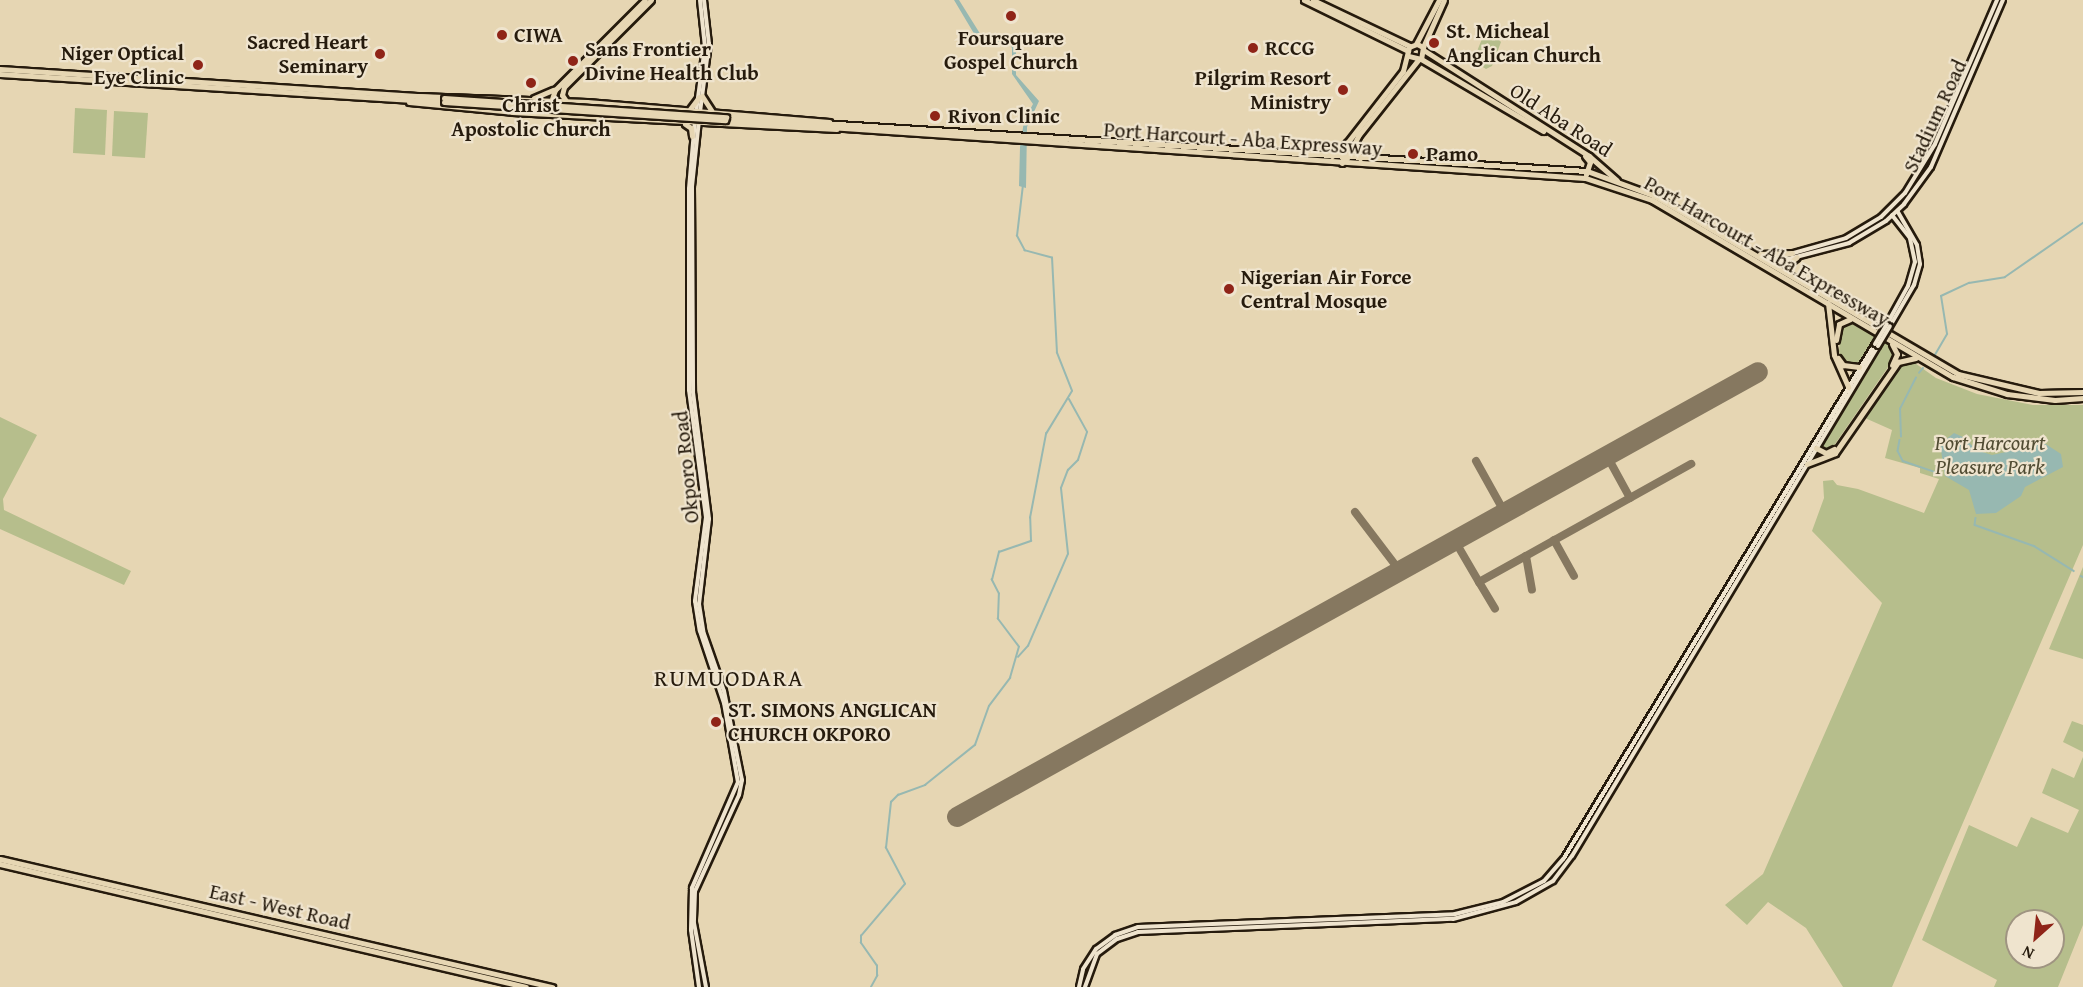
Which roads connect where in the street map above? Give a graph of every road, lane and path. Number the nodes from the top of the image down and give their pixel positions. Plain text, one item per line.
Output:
1 (645, 0) edge
2 (651, 0) edge
3 (702, 0) edge
4 (1304, 0) edge
5 (1313, 0) edge
6 (1438, 0) edge
7 (1444, 0) edge
8 (1997, 0) edge
9 (2003, 0) edge
10 (1411, 49) junction
11 (1424, 49) junction
12 (1419, 60) junction
13 (0, 69) edge
14 (0, 74) edge
15 (555, 90) junction
16 (415, 96) junction
17 (701, 97) junction
18 (399, 99) junction
19 (444, 100) junction
20 (531, 100) junction
21 (551, 100) junction
22 (567, 102) junction
23 (583, 103) junction
24 (681, 110) junction
25 (698, 111) junction
26 (715, 112) junction
27 (556, 114) junction
28 (591, 116) junction
29 (726, 119) junction
30 (675, 122) junction
31 (696, 123) junction
32 (846, 125) junction
33 (840, 129) junction
34 (692, 136) junction
35 (1017, 138) junction
36 (1029, 139) junction
37 (1350, 144) junction
38 (1331, 156) junction
39 (1360, 158) junction
40 (1345, 160) junction
41 (1586, 175) junction
42 (1617, 180) junction
43 (1893, 206) junction
44 (1888, 211) junction
45 (1898, 212) junction
46 (1893, 216) junction
47 (1758, 254) junction
48 (1794, 255) junction
49 (1771, 262) junction
50 (1790, 274) junction
51 (1828, 303) junction
52 (1854, 320) junction
53 (1888, 325) junction
54 (1889, 340) junction
55 (1876, 345) junction
56 (1920, 359) junction
57 (1860, 367) junction
58 (1848, 387) junction
59 (2083, 392) edge
60 (2083, 398) edge
61 (1816, 448) junction
62 (1807, 464) junction
63 (700, 567) junction
64 (0, 859) edge
65 (0, 864) edge
66 (192, 906) junction
67 (526, 987) edge
68 (552, 987) edge
69 (699, 987) edge
70 (706, 987) edge
71 (1079, 987) edge
72 (1084, 987) edge

1 - 15 main road
2 - 22 main road
3 - 17 main road, Okporo Road
4 - 10 main road
5 - 10 main road
6 - 10 main road
7 - 11 main road
8 - 43 main road, Stadium Road
9 - 45 main road, Stadium Road
10 - 11 main road, Old Aba Road
10 - 12 main road
10 - 37 main road
11 - 12 main road
11 - 42 main road, Old Aba Road
12 - 37 main road
12 - 41 main road, Old Aba Road
13 - 16 main road
14 - 18 main road
15 - 20 main road
15 - 21 main road
16 - 19 main road
16 - 20 main road
17 - 24 main road
17 - 25 main road, Okporo Road
17 - 26 main road
18 - 19 main road
18 - 27 main road
19 - 29 main road, bridge
20 - 21 main road
21 - 22 main road
21 - 27 main road
22 - 23 main road
23 - 24 main road
23 - 28 main road
24 - 25 main road
25 - 26 main road
25 - 31 main road, Okporo Road
26 - 32 main road
27 - 28 main road
28 - 30 main road
29 - 32 main road
29 - 33 main road
30 - 31 main road
30 - 34 main road
31 - 33 main road
31 - 34 main road, Okporo Road
31 - 63 main road, Okporo Road
32 - 35 main road
33 - 35 main road
34 - 63 main road, Okporo Road
35 - 36 main road
36 - 38 main road, Port Harcourt - Aba Expressway
36 - 40 main road, Port Harcourt - Aba Expressway
37 - 38 main road
37 - 39 main road
37 - 40 main road
38 - 40 main road, Port Harcourt - Aba Expressway
39 - 40 main road, Port Harcourt - Aba Expressway
39 - 41 main road, Port Harcourt - Aba Expressway
40 - 41 main road, Port Harcourt - Aba Expressway
41 - 42 main road, Port Harcourt - Aba Expressway
41 - 51 main road, Port Harcourt - Aba Expressway
42 - 47 main road, Port Harcourt - Aba Expressway
43 - 44 main road, Stadium Road
43 - 45 main road
44 - 46 main road
44 - 48 main road, Stadium Road
45 - 46 main road, Stadium Road
45 - 53 main road
46 - 48 main road, Stadium Road
46 - 53 main road
47 - 48 main road
47 - 49 main road, Port Harcourt - Aba Expressway
48 - 49 main road, Stadium Road
48 - 50 main road
49 - 50 main road, Port Harcourt - Aba Expressway
50 - 59 main road, Port Harcourt - Aba Expressway
51 - 52 main road, Port Harcourt - Aba Expressway
51 - 58 main road
52 - 54 main road, Port Harcourt - Aba Expressway
52 - 57 main road
53 - 55 main road, bridge
54 - 56 main road, Port Harcourt - Aba Expressway
54 - 61 main road
55 - 57 main road
55 - 61 main road
56 - 60 main road, Port Harcourt - Aba Expressway
56 - 62 main road
57 - 58 main road
58 - 71 main road
61 - 62 main road
62 - 72 main road
63 - 69 main road, Okporo Road
63 - 70 main road, Okporo Road
64 - 66 main road, East - West Road
65 - 66 main road, East - West Road
66 - 67 main road, East - West Road
66 - 68 main road, East - West Road

